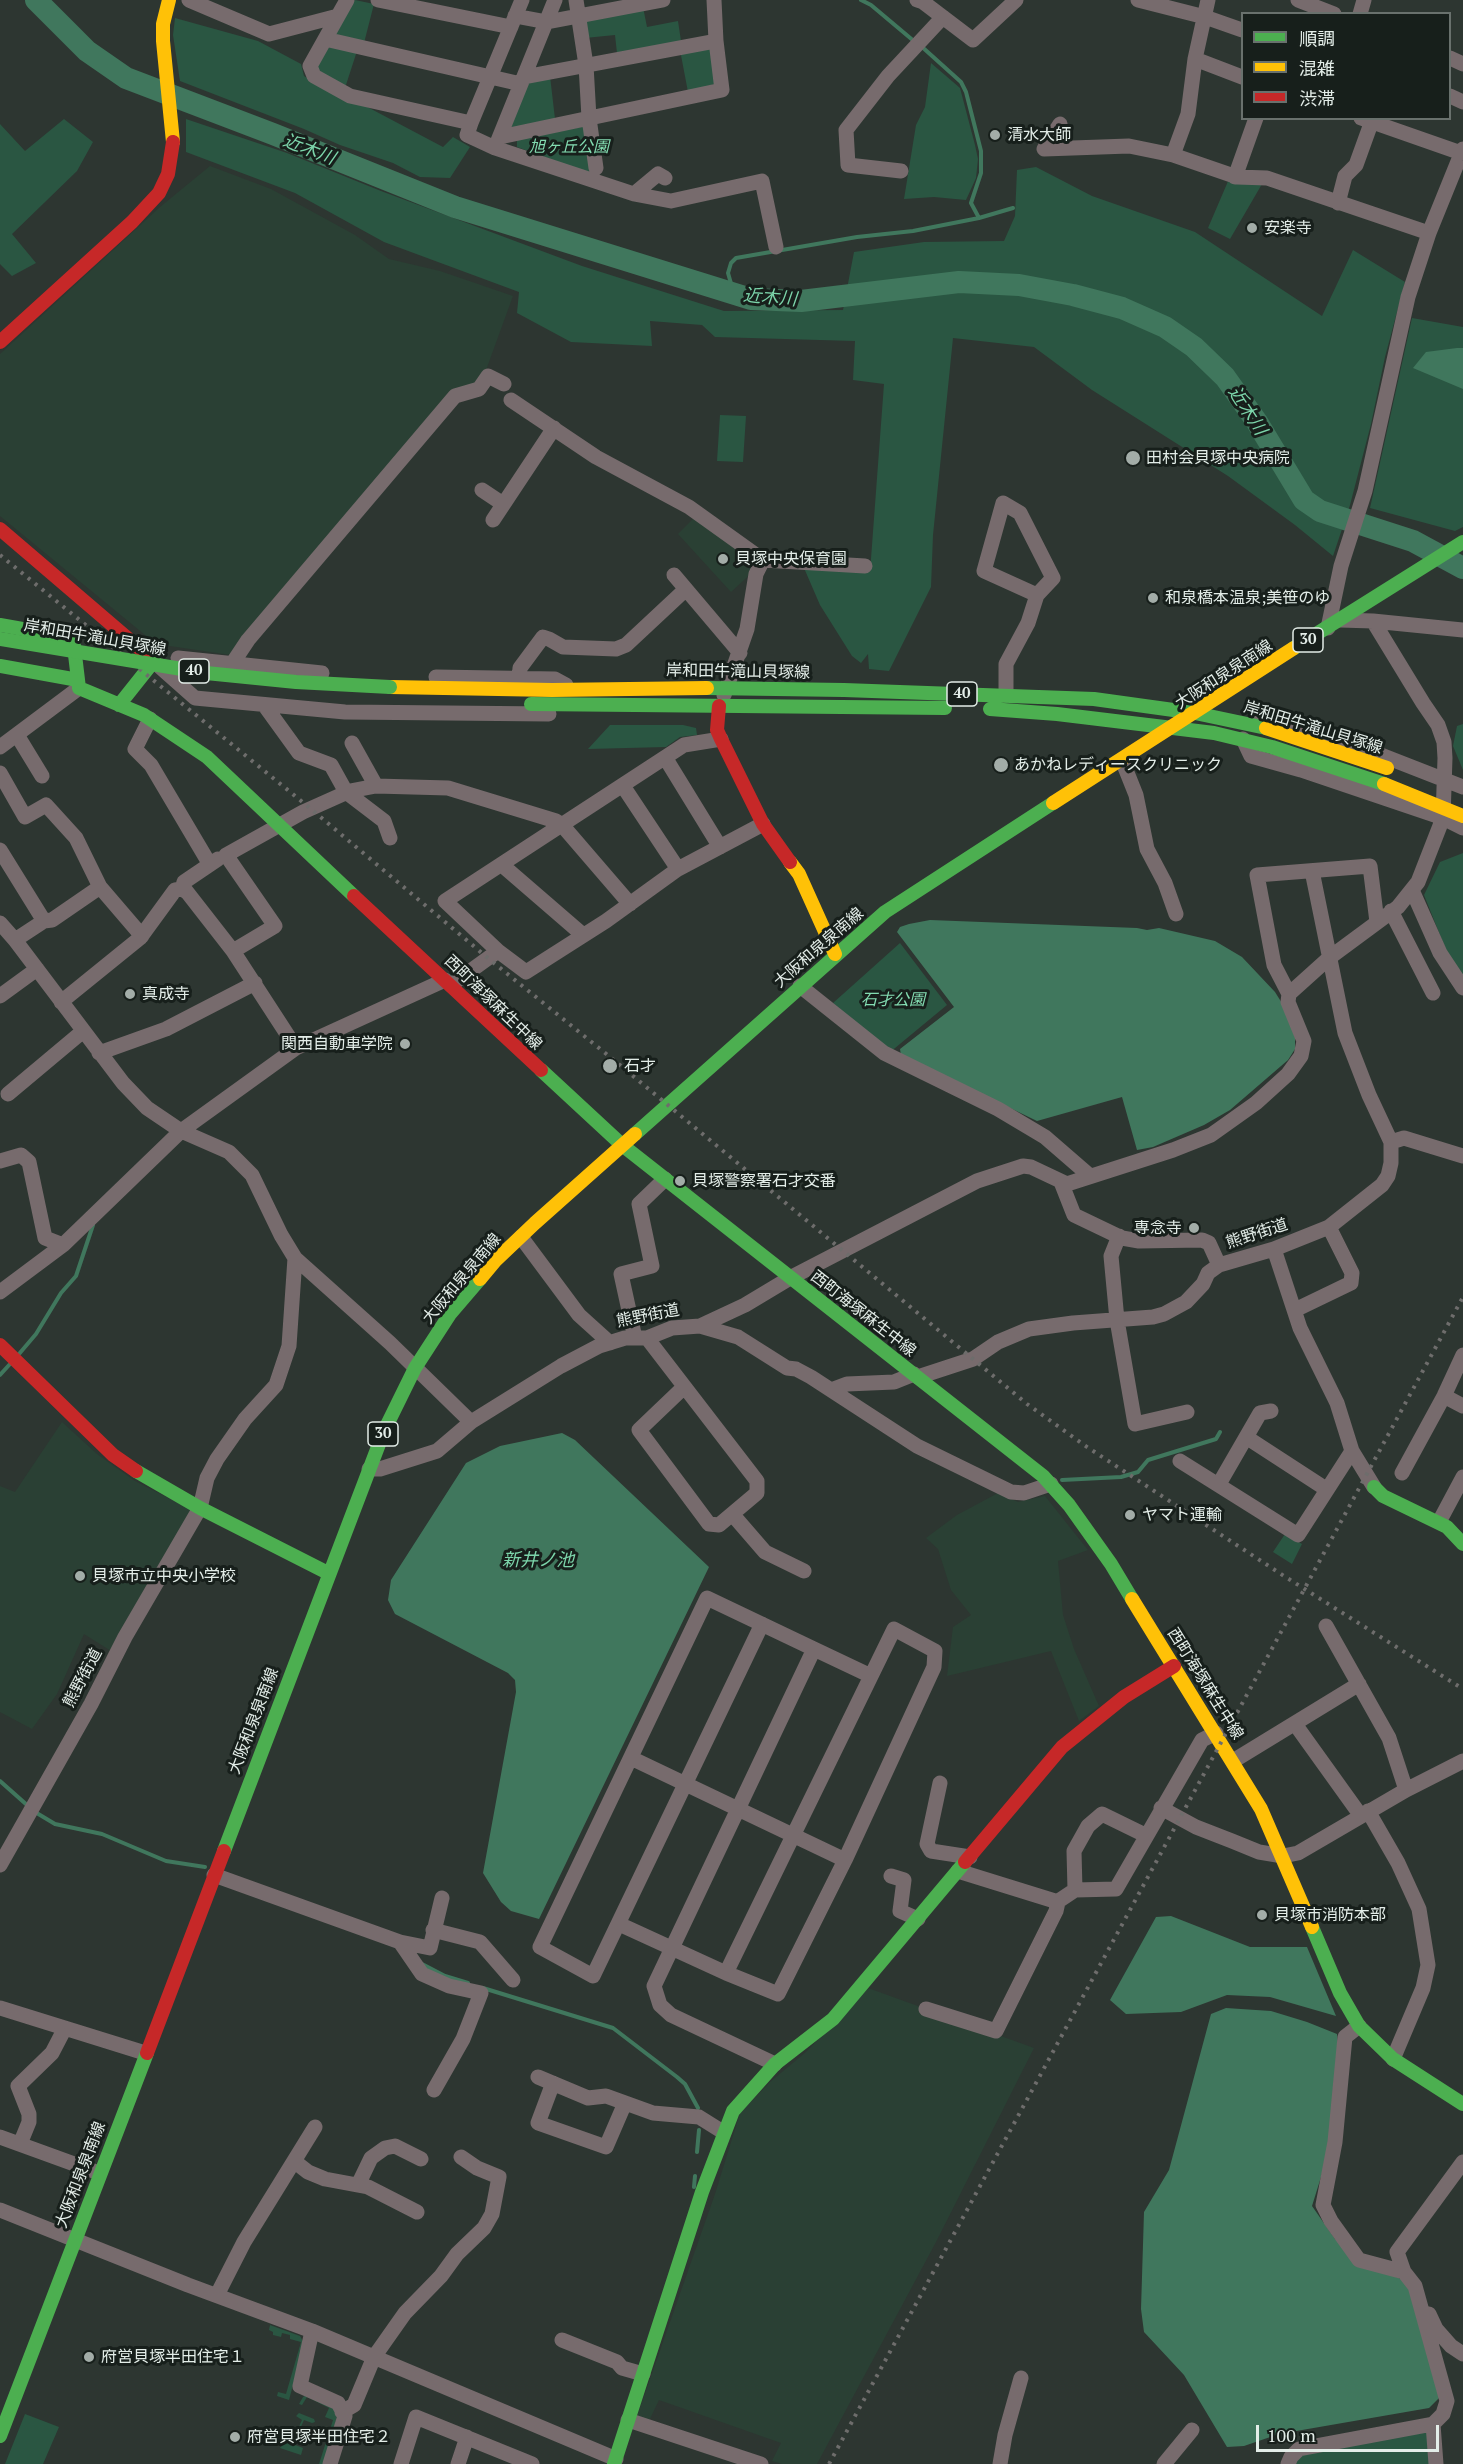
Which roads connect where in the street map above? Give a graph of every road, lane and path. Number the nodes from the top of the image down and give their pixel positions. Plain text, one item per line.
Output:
1 (169, 0) edge
2 (189, 0) edge
3 (347, 0) edge
4 (378, 0) edge
5 (522, 0) edge
6 (555, 0) edge
7 (576, 0) edge
8 (663, 0) edge
9 (714, 0) edge
10 (917, 0) edge
11 (1016, 0) edge
12 (1138, 0) edge
13 (1208, 0) edge
14 (1298, 0) edge
15 (1329, 12) edge
16 (338, 16) junction
17 (579, 17) junction
18 (943, 17) junction
19 (1205, 17) junction
20 (513, 21) junction
21 (547, 22) junction
22 (1241, 30) edge
23 (325, 39) junction
24 (717, 40) junction
25 (1195, 59) junction
26 (586, 65) junction
27 (490, 76) junction
28 (1241, 77) edge
29 (523, 81) junction
30 (589, 118) junction
31 (1255, 120) edge
32 (1369, 120) edge
33 (471, 123) junction
34 (1060, 124) dead end
35 (497, 143) junction
36 (1462, 151) edge
37 (1173, 155) junction
38 (596, 168) dead end
39 (901, 171) dead end
40 (665, 177) dead end
41 (1235, 177) junction
42 (634, 194) junction
43 (1338, 203) junction
44 (1429, 234) junction
45 (776, 247) dead end
46 (0, 342) edge
47 (504, 384) dead end
48 (517, 407) dead end
49 (554, 428) junction
50 (483, 490) dead end
51 (503, 504) junction
52 (493, 520) dead end
53 (0, 529) edge
54 (1463, 542) edge
55 (763, 560) junction
56 (866, 566) dead end
57 (674, 575) dead end
58 (686, 589) junction
59 (1037, 595) junction
60 (1373, 621) junction
61 (1334, 624) junction
62 (0, 626) edge
63 (1463, 630) edge
64 (0, 639) edge
65 (740, 653) junction
66 (0, 654) edge
67 (150, 657) junction
68 (228, 664) junction
69 (0, 666) edge
70 (92, 671) dead end
71 (126, 676) dead end
72 (519, 678) junction
73 (79, 684) junction
74 (572, 689) junction
75 (727, 689) junction
76 (1006, 695) junction
77 (220, 701) junction
78 (119, 705) junction
79 (265, 706) junction
80 (669, 706) junction
81 (719, 706) junction
82 (1195, 713) junction
83 (150, 719) junction
84 (1243, 723) junction
85 (1173, 727) junction
86 (16, 735) junction
87 (1243, 739) junction
88 (721, 740) junction
89 (352, 743) dead end
90 (0, 747) edge
91 (666, 759) junction
92 (1122, 760) junction
93 (0, 773) edge
94 (42, 776) dead end
95 (1445, 778) junction
96 (376, 786) junction
97 (623, 786) junction
98 (1463, 787) edge
99 (346, 792) junction
100 (1463, 800) edge
101 (1463, 816) edge
102 (1443, 818) junction
103 (763, 824) junction
104 (281, 825) junction
105 (562, 825) junction
106 (1463, 828) edge
107 (390, 838) dead end
108 (720, 847) junction
109 (0, 850) edge
110 (226, 855) junction
111 (209, 863) junction
112 (502, 865) junction
113 (678, 869) junction
114 (1312, 871) junction
115 (100, 887) junction
116 (182, 889) junction
117 (1412, 890) junction
118 (630, 904) junction
119 (1391, 911) junction
120 (1176, 914) dead end
121 (44, 921) junction
122 (1377, 922) junction
123 (0, 924) edge
124 (583, 935) junction
125 (142, 936) junction
126 (15, 940) junction
127 (233, 951) junction
128 (498, 951) junction
129 (835, 954) junction
130 (1329, 957) junction
131 (37, 969) junction
132 (255, 983) junction
133 (448, 983) junction
134 (800, 986) junction
135 (1463, 988) edge
136 (1433, 993) dead end
137 (1289, 994) junction
138 (0, 996) edge
139 (61, 1002) junction
140 (82, 1032) junction
141 (296, 1048) junction
142 (99, 1053) junction
143 (8, 1094) dead end
144 (181, 1131) junction
145 (1391, 1142) junction
146 (622, 1145) junction
147 (1463, 1156) edge
148 (0, 1161) edge
149 (1090, 1176) junction
150 (665, 1179) junction
151 (1061, 1182) junction
152 (1329, 1227) junction
153 (1119, 1236) junction
154 (521, 1237) junction
155 (63, 1245) junction
156 (1274, 1249) junction
157 (295, 1258) junction
158 (1219, 1265) junction
159 (790, 1278) junction
160 (0, 1292) edge
161 (1295, 1310) junction
162 (1117, 1320) junction
163 (700, 1326) junction
164 (641, 1338) junction
165 (610, 1343) junction
166 (0, 1345) edge
167 (1463, 1355) edge
168 (415, 1368) junction
169 (916, 1376) junction
170 (684, 1387) junction
171 (831, 1390) junction
172 (1444, 1396) junction
173 (1463, 1406) edge
174 (1271, 1411) dead end
175 (1187, 1412) dead end
176 (471, 1422) junction
177 (1246, 1437) junction
178 (1352, 1451) junction
179 (1180, 1461) dead end
180 (369, 1469) junction
181 (1402, 1473) dead end
182 (1463, 1477) edge
183 (1051, 1484) junction
184 (1219, 1484) junction
185 (1374, 1487) joint
186 (1326, 1489) junction
187 (200, 1508) junction
188 (733, 1515) junction
189 (1439, 1522) junction
190 (1463, 1544) edge
191 (804, 1571) dead end
192 (328, 1573) junction
193 (762, 1624) junction
194 (1326, 1626) dead end
195 (814, 1648) junction
196 (1174, 1666) junction
197 (871, 1676) junction
198 (1359, 1684) junction
199 (1294, 1724) junction
200 (1216, 1733) junction
201 (631, 1758) junction
202 (1233, 1761) junction
203 (1463, 1761) edge
204 (940, 1783) dead end
205 (685, 1784) junction
206 (1406, 1790) junction
207 (1161, 1808) junction
208 (739, 1809) junction
209 (1364, 1813) junction
210 (794, 1834) junction
211 (1145, 1835) junction
212 (1283, 1856) junction
213 (970, 1857) junction
214 (844, 1860) junction
215 (0, 1865) edge
216 (958, 1871) junction
217 (214, 1875) junction
218 (891, 1876) dead end
219 (1075, 1890) junction
220 (442, 1898) dead end
221 (1057, 1902) junction
222 (918, 1919) junction
223 (619, 1924) junction
224 (434, 1930) junction
225 (400, 1942) junction
226 (673, 1948) junction
227 (726, 1973) junction
228 (513, 1980) dead end
229 (0, 2008) edge
230 (926, 2009) dead end
231 (1359, 2026) junction
232 (65, 2028) junction
233 (145, 2053) junction
234 (1393, 2059) junction
235 (775, 2064) junction
236 (538, 2077) dead end
237 (553, 2083) junction
238 (434, 2090) dead end
239 (625, 2103) junction
240 (1463, 2104) edge
241 (315, 2127) dead end
242 (723, 2132) junction
243 (0, 2137) edge
244 (20, 2144) junction
245 (461, 2157) dead end
246 (421, 2159) dead end
247 (294, 2161) junction
248 (1463, 2162) edge
249 (99, 2173) junction
250 (357, 2185) junction
251 (0, 2210) edge
252 (417, 2212) dead end
253 (74, 2238) junction
254 (1404, 2272) junction
255 (1415, 2286) junction
256 (217, 2295) junction
257 (312, 2331) junction
258 (562, 2340) dead end
259 (1463, 2354) edge
260 (374, 2357) junction
261 (643, 2374) junction
262 (1021, 2378) dead end
263 (6, 2405) edge
264 (342, 2412) junction
265 (628, 2420) junction
266 (1433, 2424) junction
267 (1192, 2430) dead end
268 (0, 2436) edge
269 (467, 2438) junction
270 (615, 2461) edge
271 (330, 2464) edge
272 (400, 2464) edge
273 (458, 2464) edge
274 (532, 2464) edge
275 (761, 2464) edge
276 (1000, 2464) edge
277 (1164, 2464) edge
278 (1288, 2464) edge
279 (1436, 2464) edge

1 - 46 main road
2 - 16 street
3 - 16 street
4 - 20 street
5 - 20 street
6 - 21 street
7 - 17 street
8 - 17 street
9 - 24 street
10 - 18 street
11 - 18 street
12 - 19 street
13 - 19 street
14 - 15 street
16 - 23 street
17 - 21 street
17 - 26 street
18 - 39 street
19 - 22 street
19 - 25 street
20 - 21 street
20 - 27 street
21 - 29 street
23 - 27 street
23 - 33 street
24 - 26 street
24 - 30 street
25 - 28 street
25 - 37 street
26 - 29 street
26 - 30 street
27 - 29 street
27 - 33 street
29 - 35 street
30 - 35 street
30 - 38 street
31 - 41 street
32 - 36 street
32 - 43 street
33 - 35 street
34 - 37 street
35 - 42 street
36 - 44 street
37 - 41 street
40 - 42 street
41 - 43 street
42 - 45 street
43 - 44 street
44 - 61 street
47 - 68 street
48 - 49 street
49 - 51 street
49 - 55 street
50 - 51 street
51 - 52 street
53 - 67 main road
54 - 61 main road, 大阪和泉泉南線 / 30
55 - 56 street
55 - 65 street
57 - 58 street
58 - 65 street
58 - 72 street
59 - 59 street
59 - 76 street
60 - 61 street
60 - 63 street
60 - 95 street
61 - 82 main road, 大阪和泉泉南線 / 30
62 - 73 main road
64 - 74 main road, 岸和田牛滝山貝塚線 / 40, bridge
65 - 75 street
66 - 70 main road, 岸和田牛滝山貝塚線
67 - 68 street
67 - 77 street
67 - 78 main road
68 - 72 street
68 - 77 street
69 - 73 main road, 西町海塚麻生中線
71 - 80 main road, 岸和田牛滝山貝塚線 / 40
72 - 74 street
73 - 78 main road, 西町海塚麻生中線
73 - 86 street
74 - 75 main road, 岸和田牛滝山貝塚線 / 40
75 - 76 main road, 岸和田牛滝山貝塚線 / 40
75 - 81 street
76 - 82 main road, 岸和田牛滝山貝塚線 / 40
77 - 79 street
78 - 83 main road, 西町海塚麻生中線
79 - 80 street
79 - 99 street
80 - 81 main road, 岸和田牛滝山貝塚線 / 40
81 - 85 main road, 岸和田牛滝山貝塚線 / 40
81 - 88 main road
82 - 84 main road, 岸和田牛滝山貝塚線 / 40
82 - 85 main road, 大阪和泉泉南線 / 30
83 - 104 main road, 西町海塚麻生中線
83 - 111 street
84 - 95 street
84 - 100 main road, 岸和田牛滝山貝塚線 / 40
85 - 87 main road, 岸和田牛滝山貝塚線 / 40
85 - 92 main road, 大阪和泉泉南線 / 30
86 - 90 street
86 - 94 street
87 - 101 main road, 岸和田牛滝山貝塚線 / 40, bridge
87 - 102 street
88 - 91 street
88 - 103 main road
89 - 96 street
91 - 97 street
91 - 108 street
92 - 120 street
92 - 129 main road, 大阪和泉泉南線 / 30
93 - 115 street
95 - 98 street
95 - 102 street
96 - 99 street
96 - 105 street
97 - 105 street
97 - 113 street
99 - 104 street
99 - 107 street
102 - 106 street
102 - 117 street
103 - 108 street
103 - 129 main road
104 - 110 street
104 - 133 main road, 西町海塚麻生中線
105 - 112 street
105 - 118 street
108 - 113 street
109 - 121 street
110 - 111 street
110 - 127 street
111 - 116 street
112 - 124 street
112 - 128 street
113 - 118 street
114 - 122 street
114 - 130 street, 熊野街道
114 - 137 street
115 - 121 street
115 - 125 street
116 - 125 street
116 - 127 street
117 - 119 street
117 - 135 street
118 - 124 street
119 - 122 street
119 - 136 street
121 - 126 street
122 - 130 street
123 - 126 street
124 - 128 street
125 - 139 street
126 - 131 street
127 - 132 street
128 - 133 street
129 - 134 main road, 大阪和泉泉南線 / 30
130 - 137 street
130 - 145 street, 熊野街道
131 - 138 street
131 - 139 street
132 - 141 street
132 - 142 street
133 - 141 street
133 - 146 main road, 西町海塚麻生中線
134 - 146 main road, 大阪和泉泉南線 / 30
134 - 149 street
137 - 149 street
139 - 140 street
140 - 142 street
140 - 143 street
141 - 144 street
142 - 144 street
144 - 155 street
144 - 157 street
145 - 147 street
145 - 152 street, 熊野街道
146 - 150 main road, 西町海塚麻生中線
146 - 154 main road, 大阪和泉泉南線 / 30
148 - 155 street
149 - 151 street
150 - 159 main road, 西町海塚麻生中線
150 - 164 street
151 - 153 street
151 - 159 street
152 - 156 street, 熊野街道
152 - 161 street
153 - 158 street
153 - 162 street
154 - 165 street
154 - 168 main road, 大阪和泉泉南線 / 30
155 - 160 street
156 - 158 street, 熊野街道
156 - 161 street
157 - 168 street
157 - 187 street, 熊野街道
158 - 162 street, 熊野街道
159 - 163 street
159 - 169 main road, 西町海塚麻生中線
161 - 178 street
162 - 169 street, 熊野街道
162 - 175 street
163 - 164 street, 熊野街道
163 - 171 street, 熊野街道
164 - 165 street, 熊野街道
164 - 170 street
165 - 176 street, 熊野街道
166 - 187 main road
167 - 172 street
168 - 176 street
168 - 180 main road, 大阪和泉泉南線 / 30
169 - 171 street, 熊野街道
169 - 183 main road, 西町海塚麻生中線
170 - 188 street
170 - 188 street
171 - 183 street
172 - 173 street
172 - 181 street
174 - 177 street
176 - 180 street, 熊野街道
177 - 184 street
177 - 186 street
178 - 185 street
178 - 186 street
179 - 184 street
180 - 192 main road, 大阪和泉泉南線 / 30
182 - 189 street
183 - 196 main road, 西町海塚麻生中線
184 - 186 street
185 - 189 main road
187 - 192 main road
187 - 215 street, 熊野街道
188 - 191 street
189 - 190 main road
192 - 217 main road, 大阪和泉泉南線 / 30
193 - 195 street
193 - 201 street
193 - 205 street
194 - 198 street
195 - 197 street
195 - 208 street
196 - 200 main road, 西町海塚麻生中線
196 - 213 main road
197 - 210 street
197 - 214 street
198 - 199 street
198 - 206 street
199 - 202 street
199 - 209 street
200 - 202 main road, 西町海塚麻生中線
200 - 207 street
201 - 205 street
201 - 223 street
202 - 212 main road, 西町海塚麻生中線
203 - 206 street
204 - 213 street
205 - 208 street
205 - 223 street
206 - 209 street
207 - 211 street
207 - 212 street
208 - 210 street
208 - 226 street
209 - 212 street
209 - 234 street
210 - 214 street
210 - 227 street
211 - 219 street
211 - 219 street
212 - 231 main road, 西町海塚麻生中線
213 - 216 main road
214 - 227 street
216 - 221 street
216 - 222 main road
217 - 225 street
217 - 233 main road, 大阪和泉泉南線 / 30
218 - 222 street
219 - 221 street
220 - 224 street
221 - 230 street
222 - 235 main road
223 - 226 street
224 - 225 street
224 - 228 street
225 - 238 street
226 - 227 street
226 - 235 street
229 - 232 street
231 - 234 main road, 西町海塚麻生中線
231 - 254 street
232 - 233 street
232 - 244 street
233 - 249 main road, 大阪和泉泉南線 / 30
234 - 240 main road, 西町海塚麻生中線
235 - 242 main road
236 - 237 street
237 - 239 street
237 - 239 street
239 - 242 street
241 - 247 street
242 - 261 main road
243 - 244 street
244 - 249 street
245 - 260 street
246 - 250 street
247 - 250 street
247 - 256 street
248 - 254 street
249 - 253 main road, 大阪和泉泉南線 / 30
250 - 252 street
251 - 253 street
253 - 256 street
253 - 263 main road, 大阪和泉泉南線 / 30
254 - 255 street
255 - 259 street
255 - 266 street
256 - 257 street
257 - 260 street
257 - 264 street
258 - 261 street
260 - 264 street
260 - 270 street
261 - 265 main road
262 - 276 street
263 - 268 main road, 大阪和泉泉南線 / 30
264 - 271 street
265 - 270 main road
265 - 275 street
266 - 278 street
266 - 279 street
267 - 277 street
269 - 272 street
269 - 273 street
269 - 274 street

